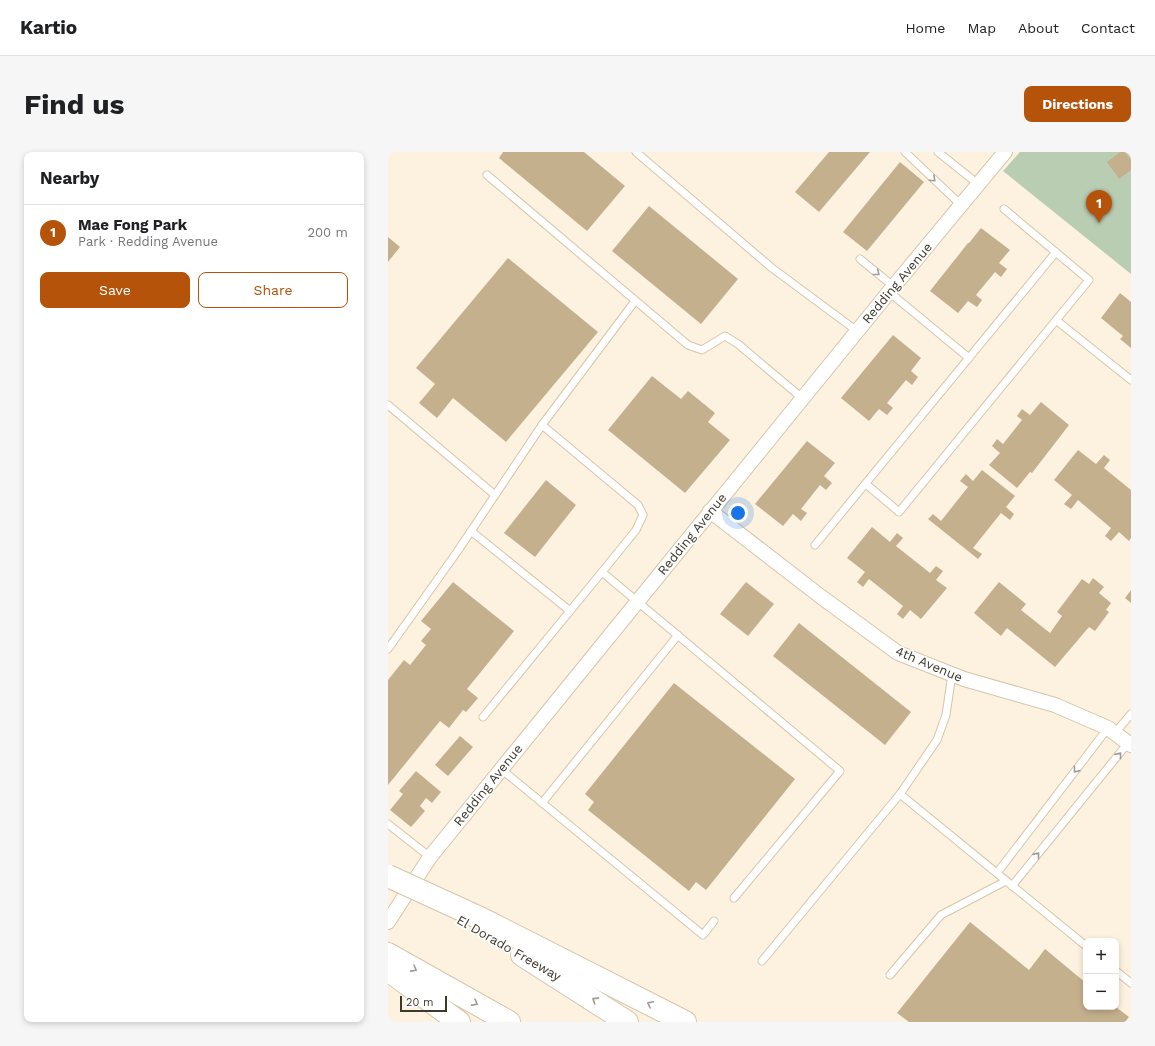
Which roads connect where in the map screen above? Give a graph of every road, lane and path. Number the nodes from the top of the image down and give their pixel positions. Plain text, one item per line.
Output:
1 (636, 152) edge
2 (905, 152) edge
3 (938, 152) edge
4 (1005, 152) edge
5 (487, 174) dead end
6 (978, 184) junction
7 (961, 205) junction
8 (1004, 210) dead end
9 (1056, 252) junction
10 (860, 259) dead end
11 (891, 289) junction
12 (635, 301) junction
13 (1056, 320) junction
14 (857, 331) junction
15 (969, 358) junction
16 (1131, 380) edge
17 (802, 398) junction
18 (388, 404) edge
19 (542, 425) junction
20 (866, 484) junction
21 (495, 494) junction
22 (710, 512) junction
23 (471, 530) junction
24 (815, 546) dead end
25 (602, 572) junction
26 (638, 602) junction
27 (570, 611) junction
28 (678, 635) junction
29 (388, 649) edge
30 (952, 674) junction
31 (1131, 714) edge
32 (482, 717) dead end
33 (1112, 730) junction
34 (1130, 744) edge
35 (501, 769) junction
36 (900, 794) junction
37 (542, 803) junction
38 (388, 824) edge
39 (430, 857) junction
40 (997, 873) junction
41 (388, 876) edge
42 (388, 880) edge
43 (1006, 880) junction
44 (1012, 886) junction
45 (734, 898) dead end
46 (714, 921) dead end
47 (388, 922) edge
48 (479, 924) junction
49 (1083, 944) edge
50 (388, 954) edge
51 (762, 961) dead end
52 (388, 970) edge
53 (1119, 973) edge
54 (890, 975) dead end
55 (1131, 983) edge
56 (435, 991) junction
57 (459, 1022) edge
58 (509, 1022) edge
59 (627, 1022) edge
60 (685, 1022) edge

1 - 14 lane
2 -> 7 lane
3 - 6 lane
4 - 6 street, Redding Avenue
5 - 12 lane
6 - 7 street, Redding Avenue
7 - 11 street, Redding Avenue
8 - 9 lane
9 - 13 lane
9 - 15 lane
10 -> 11 lane
11 - 14 street, Redding Avenue
11 - 15 lane
12 - 17 lane
12 - 19 lane
13 - 16 lane
13 - 20 lane
14 - 17 street, Redding Avenue
15 - 20 lane
17 - 22 street, Redding Avenue
18 - 21 lane
19 - 21 lane
19 - 25 lane
20 - 24 lane
21 - 23 lane
22 - 26 street, Redding Avenue
22 - 30 street, 4th Avenue
23 - 27 lane
23 - 29 lane
25 - 26 lane
25 - 27 lane
26 - 28 lane
26 - 35 street, Redding Avenue
27 - 32 lane
28 - 37 lane
28 - 45 lane
30 - 33 street, 4th Avenue
30 - 36 lane
31 - 33 lane
33 - 34 street, 4th Avenue
33 -> 40 lane
44 -> 34 lane
35 - 37 lane
35 - 39 street, Redding Avenue
36 - 40 lane
36 - 51 lane
37 - 46 lane
38 - 39 lane
39 - 47 street, Redding Avenue
40 - 43 lane
41 - 48 highway, bridge
42 - 48 highway, El Dorado Freeway
43 - 44 lane
43 - 54 lane
44 - 49 lane
59 -> 48 highway, El Dorado Freeway
60 -> 48 highway
50 -> 56 highway
52 - 56 highway
53 - 55 lane
56 - 57 highway
56 -> 58 highway

